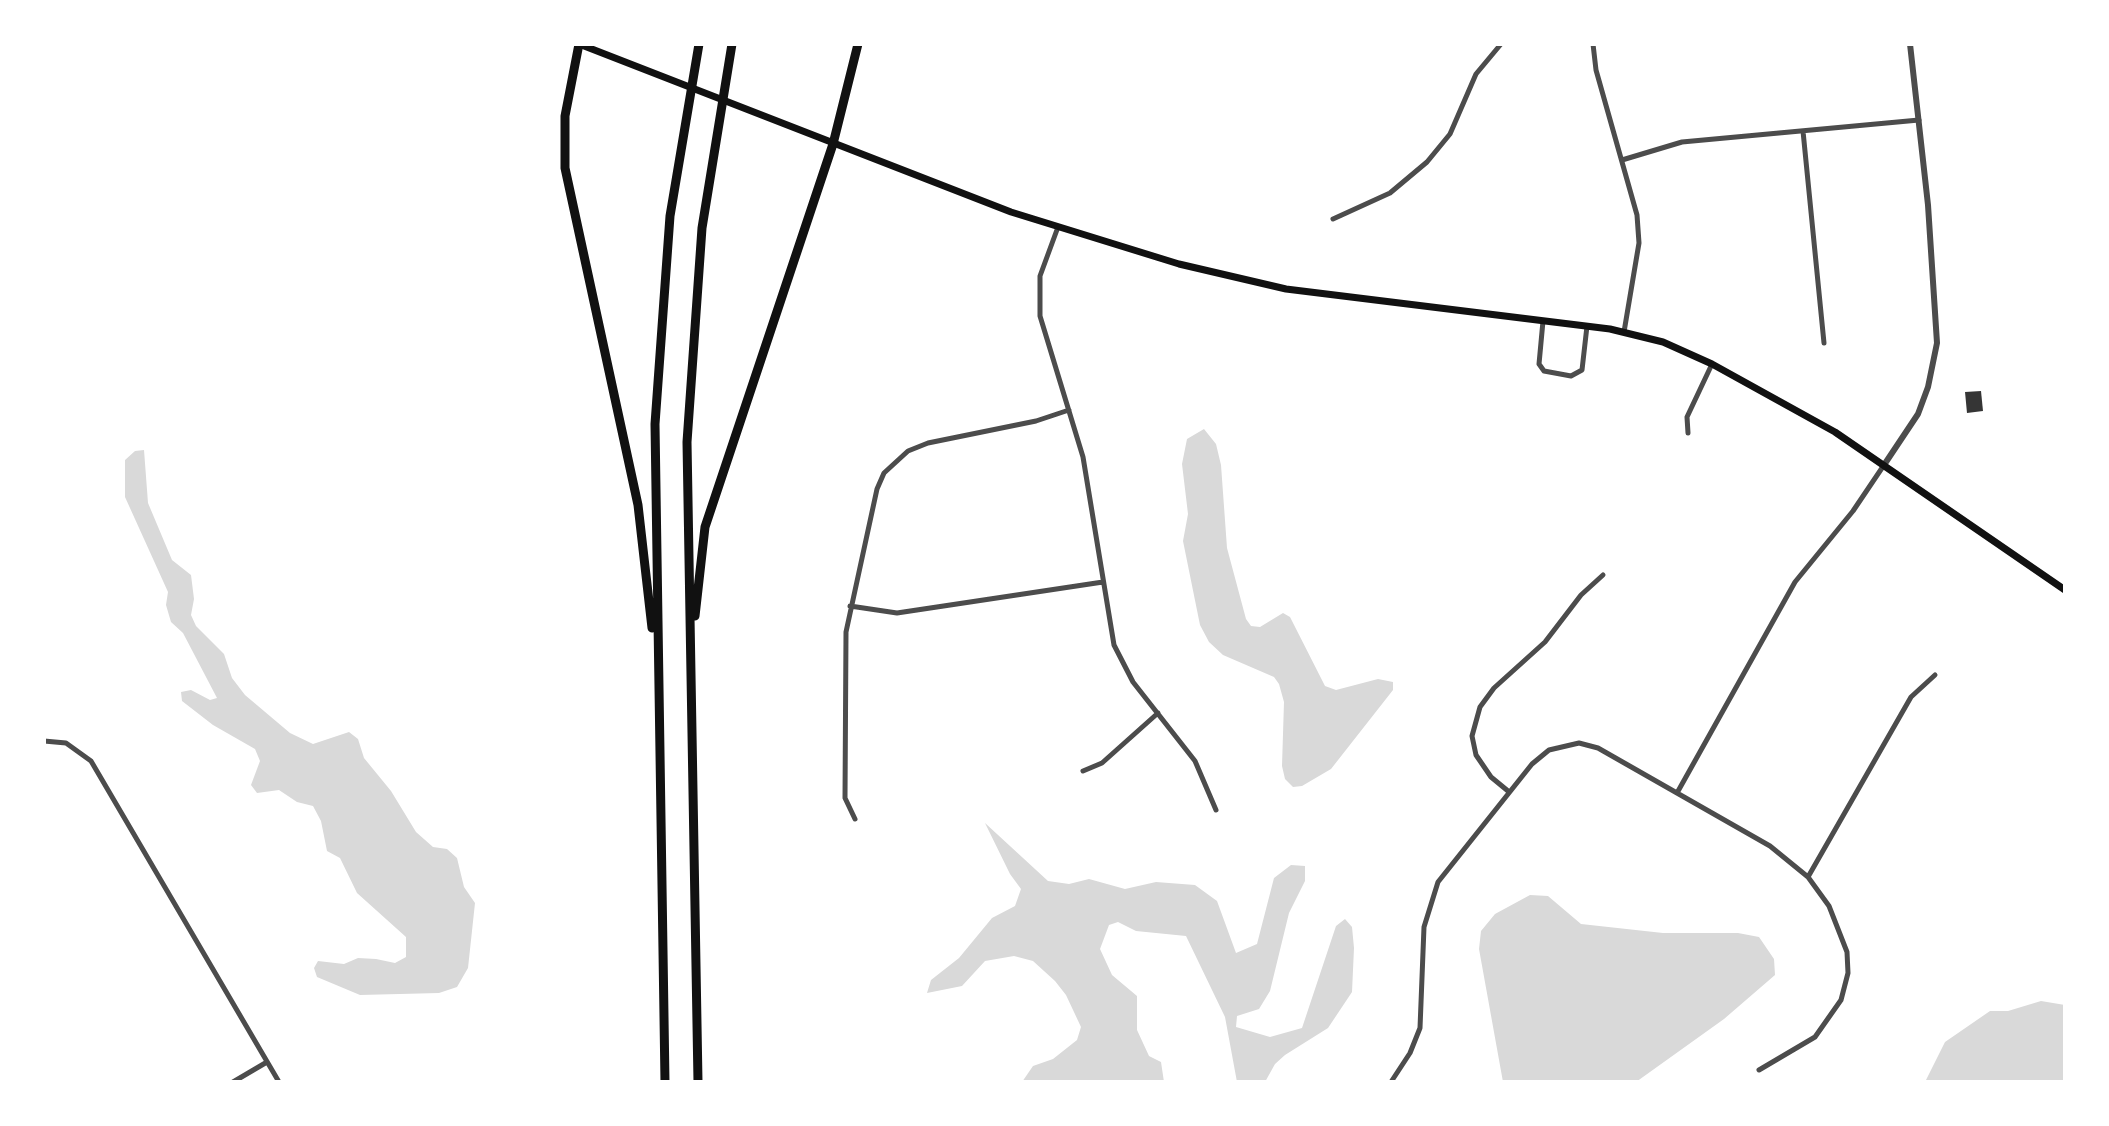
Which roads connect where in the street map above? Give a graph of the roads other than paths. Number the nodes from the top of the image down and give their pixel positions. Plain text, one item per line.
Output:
1 (579, 44) edge
2 (699, 44) edge
3 (732, 44) edge
4 (858, 44) edge
5 (1501, 44) edge
6 (1593, 44) edge
7 (1910, 44) edge
8 (1919, 120) junction
9 (1803, 131) junction
10 (833, 144) junction
11 (1622, 160) junction
12 (1333, 219) dead end
13 (1058, 227) junction
14 (1543, 321) junction
15 (1587, 326) junction
16 (1624, 332) junction
17 (1824, 343) dead end
18 (1712, 364) junction
19 (1069, 410) junction
20 (1688, 433) dead end
21 (1884, 465) junction
22 (1603, 575) dead end
23 (1103, 582) junction
24 (2065, 590) edge
25 (850, 606) junction
26 (691, 672) junction
27 (1935, 675) dead end
28 (658, 679) junction
29 (1158, 713) junction
30 (44, 741) edge
31 (1083, 771) dead end
32 (1508, 791) junction
33 (1677, 793) junction
34 (1216, 810) dead end
35 (855, 819) dead end
36 (1808, 877) junction
37 (267, 1062) junction
38 (1759, 1070) dead end
39 (1393, 1081) edge
40 (233, 1082) edge
41 (279, 1082) edge
42 (665, 1082) edge
43 (698, 1082) edge

1 - 10 main road
1 - 28 highway
2 - 28 highway
3 - 26 highway
4 - 10 highway
5 - 12 street
6 - 11 street
7 - 8 street
8 - 9 street
8 - 21 street
9 - 11 street
9 - 17 street
10 - 13 main road
10 - 26 highway
11 - 16 street
13 - 14 main road
13 - 19 street
14 - 15 main road
14 - 15 street
15 - 16 main road
16 - 18 main road
18 - 20 street
18 - 21 main road
19 - 23 street
19 - 25 street
21 - 24 main road
21 - 33 street
22 - 32 street
23 - 25 street
23 - 29 street
25 - 35 street
26 - 43 highway
27 - 36 street
28 - 42 highway
29 - 31 street
29 - 34 street
30 - 37 street
32 - 33 street
32 - 39 street
33 - 36 street
36 - 38 street
37 - 40 street
37 - 41 street

